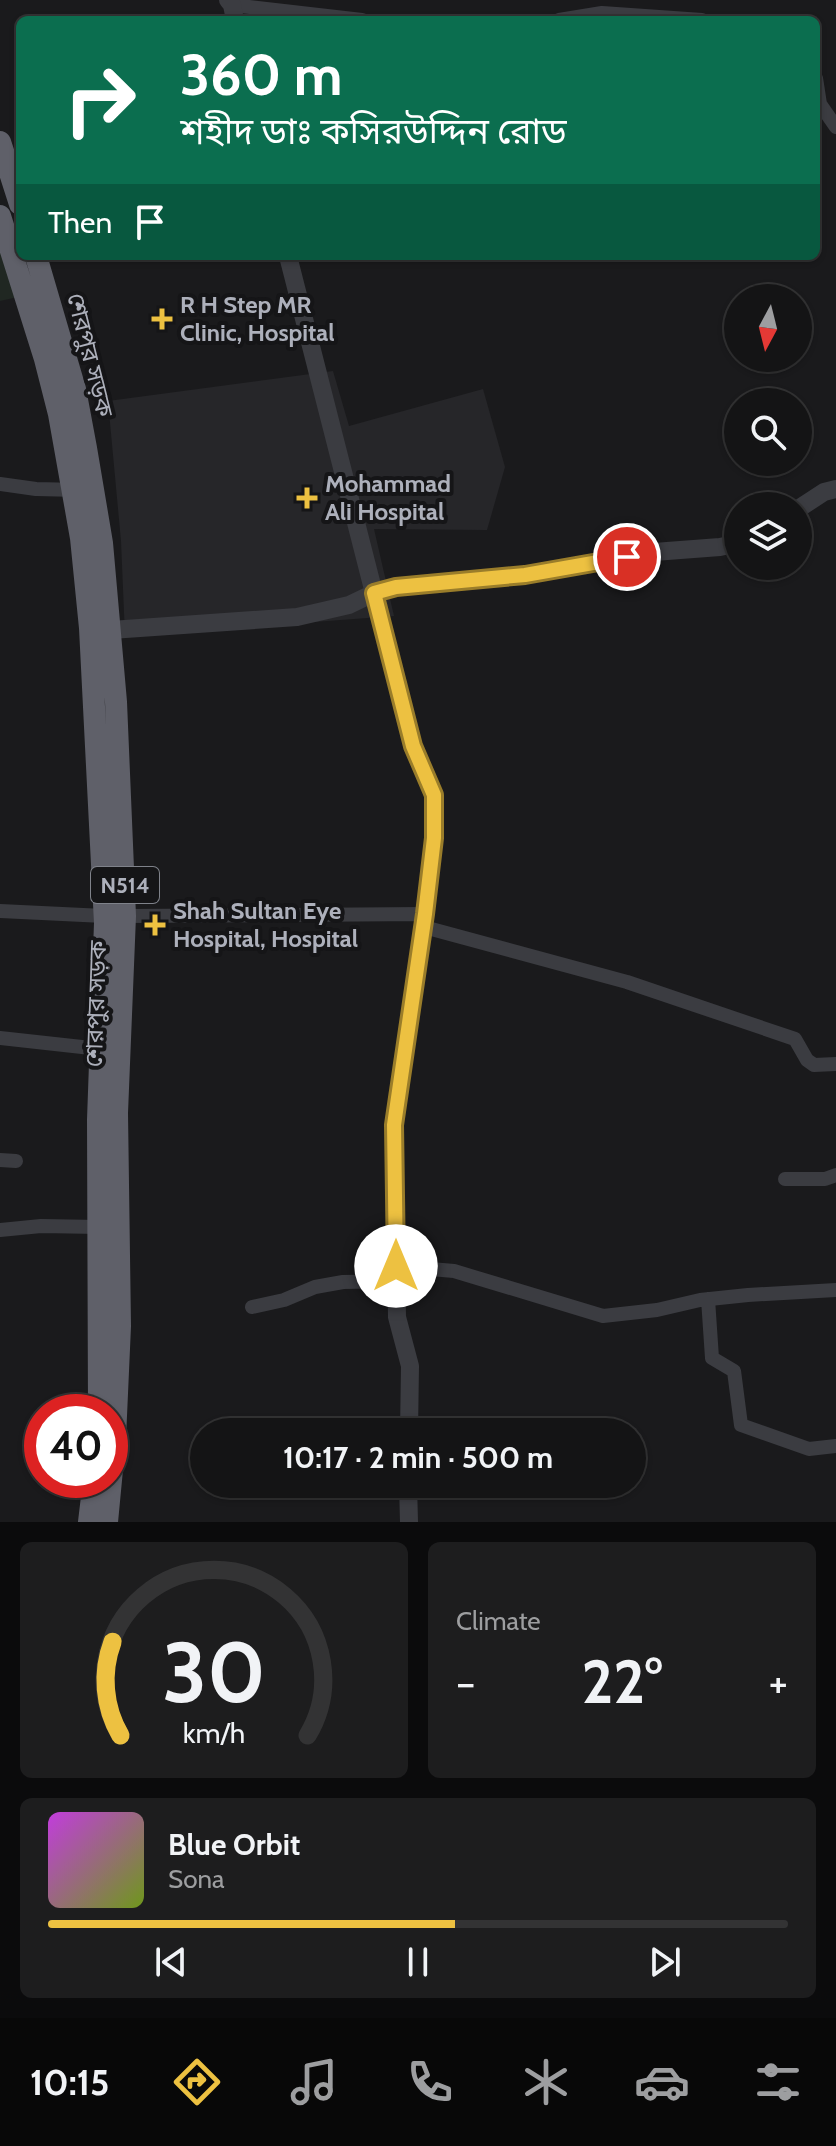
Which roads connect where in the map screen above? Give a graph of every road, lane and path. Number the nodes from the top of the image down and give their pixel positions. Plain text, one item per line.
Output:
1 (232, 8) edge
2 (319, 16) edge
3 (584, 16) edge
4 (669, 16) edge
5 (820, 104) edge
6 (836, 127) edge
7 (0, 142) edge
8 (16, 192) edge
9 (0, 216) edge
10 (37, 260) edge
11 (289, 260) edge
12 (0, 484) edge
13 (836, 489) edge
14 (82, 490) junction
15 (812, 500) edge
16 (724, 546) edge
17 (374, 593) junction
18 (111, 630) junction
19 (0, 911) edge
20 (115, 916) junction
21 (424, 920) junction
22 (0, 1038) edge
23 (100, 1049) junction
24 (836, 1064) edge
25 (0, 1160) edge
26 (16, 1161) dead end
27 (836, 1175) edge
28 (785, 1179) dead end
29 (99, 1227) junction
30 (0, 1230) edge
31 (396, 1273) junction
32 (836, 1290) edge
33 (708, 1299) junction
34 (252, 1307) dead end
35 (99, 1394) edge
36 (409, 1418) edge
37 (836, 1446) edge
38 (92, 1498) edge
39 (408, 1498) edge
40 (89, 1522) edge
41 (107, 1522) edge
42 (409, 1522) edge

1 - 2 street
3 - 4 street
5 - 6 street
7 - 8 highway
9 - 14 highway, শেরপুর সড়ক / N514
10 - 14 highway, শেরপুর সড়ক / N514
11 - 17 street
12 - 14 street
13 - 15 street
14 - 18 highway, শেরপুর সড়ক / N514
14 - 20 highway, শেরপুর সড়ক / N514
16 - 17 street
17 - 18 street
17 - 21 street
18 - 20 highway, শেরপুর সড়ক / N514
19 - 20 street
20 - 21 street
20 - 23 highway, শেরপুর সড়ক / N514
20 - 41 highway, শেরপুর সড়ক / N514
21 - 24 street
21 - 31 street
22 - 23 street
23 - 29 highway, শেরপুর সড়ক / N514
25 - 26 street
27 - 28 street
29 - 30 street
29 - 35 highway, শেরপুর সড়ক / N514
31 - 33 street
31 - 34 street
31 - 36 street
32 - 33 street
33 - 37 street
38 - 40 highway
39 - 42 street

